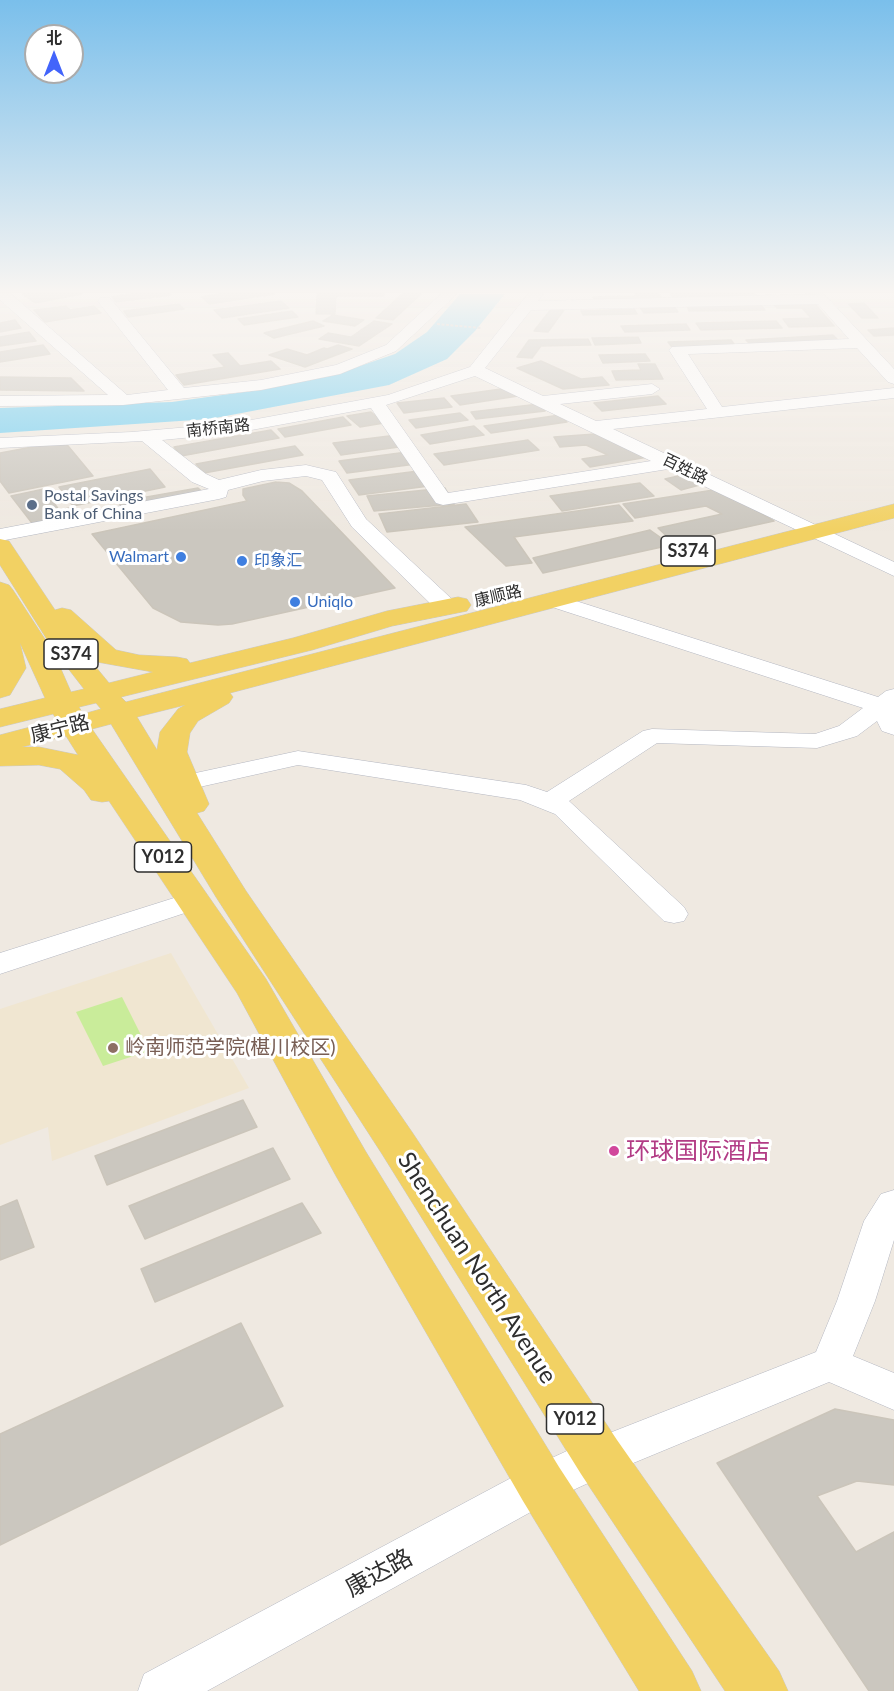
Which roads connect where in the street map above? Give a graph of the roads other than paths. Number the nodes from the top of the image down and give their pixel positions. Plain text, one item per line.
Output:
1 (91, 373) edge
2 (163, 373) edge
3 (321, 373) edge
4 (468, 373) edge
5 (482, 373) edge
6 (692, 373) edge
7 (110, 389) junction
8 (652, 389) dead end
9 (0, 392) edge
10 (894, 393) edge
11 (180, 394) junction
12 (123, 400) junction
13 (0, 401) edge
14 (541, 401) junction
15 (375, 402) junction
16 (718, 413) junction
17 (595, 426) junction
18 (146, 436) junction
19 (0, 443) edge
20 (671, 463) junction
21 (217, 486) junction
22 (894, 498) edge
23 (894, 512) edge
24 (808, 528) junction
25 (0, 536) edge
26 (0, 546) edge
27 (894, 570) edge
28 (15, 591) edge
29 (557, 601) junction
30 (447, 607) junction
31 (387, 619) junction
32 (321, 662) junction
33 (0, 688) edge
34 (888, 701) edge
35 (111, 703) junction
36 (68, 714) junction
37 (0, 718) edge
38 (894, 728) edge
39 (0, 744) edge
40 (0, 757) edge
41 (179, 790) junction
42 (549, 802) junction
43 (156, 847) junction
44 (193, 901) junction
45 (674, 914) dead end
46 (0, 964) edge
47 (894, 1204) edge
48 (830, 1364) junction
49 (894, 1392) edge
50 (599, 1457) junction
51 (542, 1484) junction
52 (161, 1691) edge
53 (672, 1691) edge
54 (759, 1691) edge

1 - 7 street
2 - 11 street
3 - 11 street
4 - 15 street, 南桥南路
5 - 14 street, 百姓路
6 - 16 street
7 - 9 street
7 - 12 street
8 - 14 street
10 - 16 street
11 - 12 street
12 - 13 street
14 - 17 street, 百姓路
15 - 18 street, 南桥南路
15 - 20 street
16 - 17 street
17 - 20 street, 百姓路
18 - 19 street, 南桥南路
18 - 21 street
20 - 24 street, 百姓路
21 - 25 street
21 - 30 street
22 - 24 main road, 康顺路 / S374
23 - 24 main road, 康顺路 / S374
24 - 27 street, 百姓路
24 - 29 main road, 康顺路 / S374
24 - 30 main road, 康顺路 / S374
26 - 28 main road
28 - 31 main road
28 - 33 main road
28 - 35 main road, S374
28 - 36 main road, S374
29 - 32 main road, 康顺路 / S374
29 - 34 street
30 - 31 main road, 康顺路 / S374
31 - 35 main road, 康顺路 / S374
32 - 35 main road, 康顺路 / S374
32 - 41 main road
34 - 38 street
34 - 42 street
35 - 36 main road, 康宁路 / S374
35 - 41 main road
36 - 37 main road, 康宁路
36 - 39 main road, 康宁路
36 - 43 main road, Y012
40 - 43 main road
41 - 42 street
41 - 50 main road, Shenchuan North Avenue / Y012
42 - 45 street
43 - 44 main road, Y012
44 - 46 street
44 - 51 main road, Y012
47 - 48 street
48 - 49 street
48 - 50 street, 康达路
50 - 51 street, 康达路
50 - 54 main road, Shenchuan North Avenue / Y012
51 - 52 street, 康达路
51 - 53 main road

